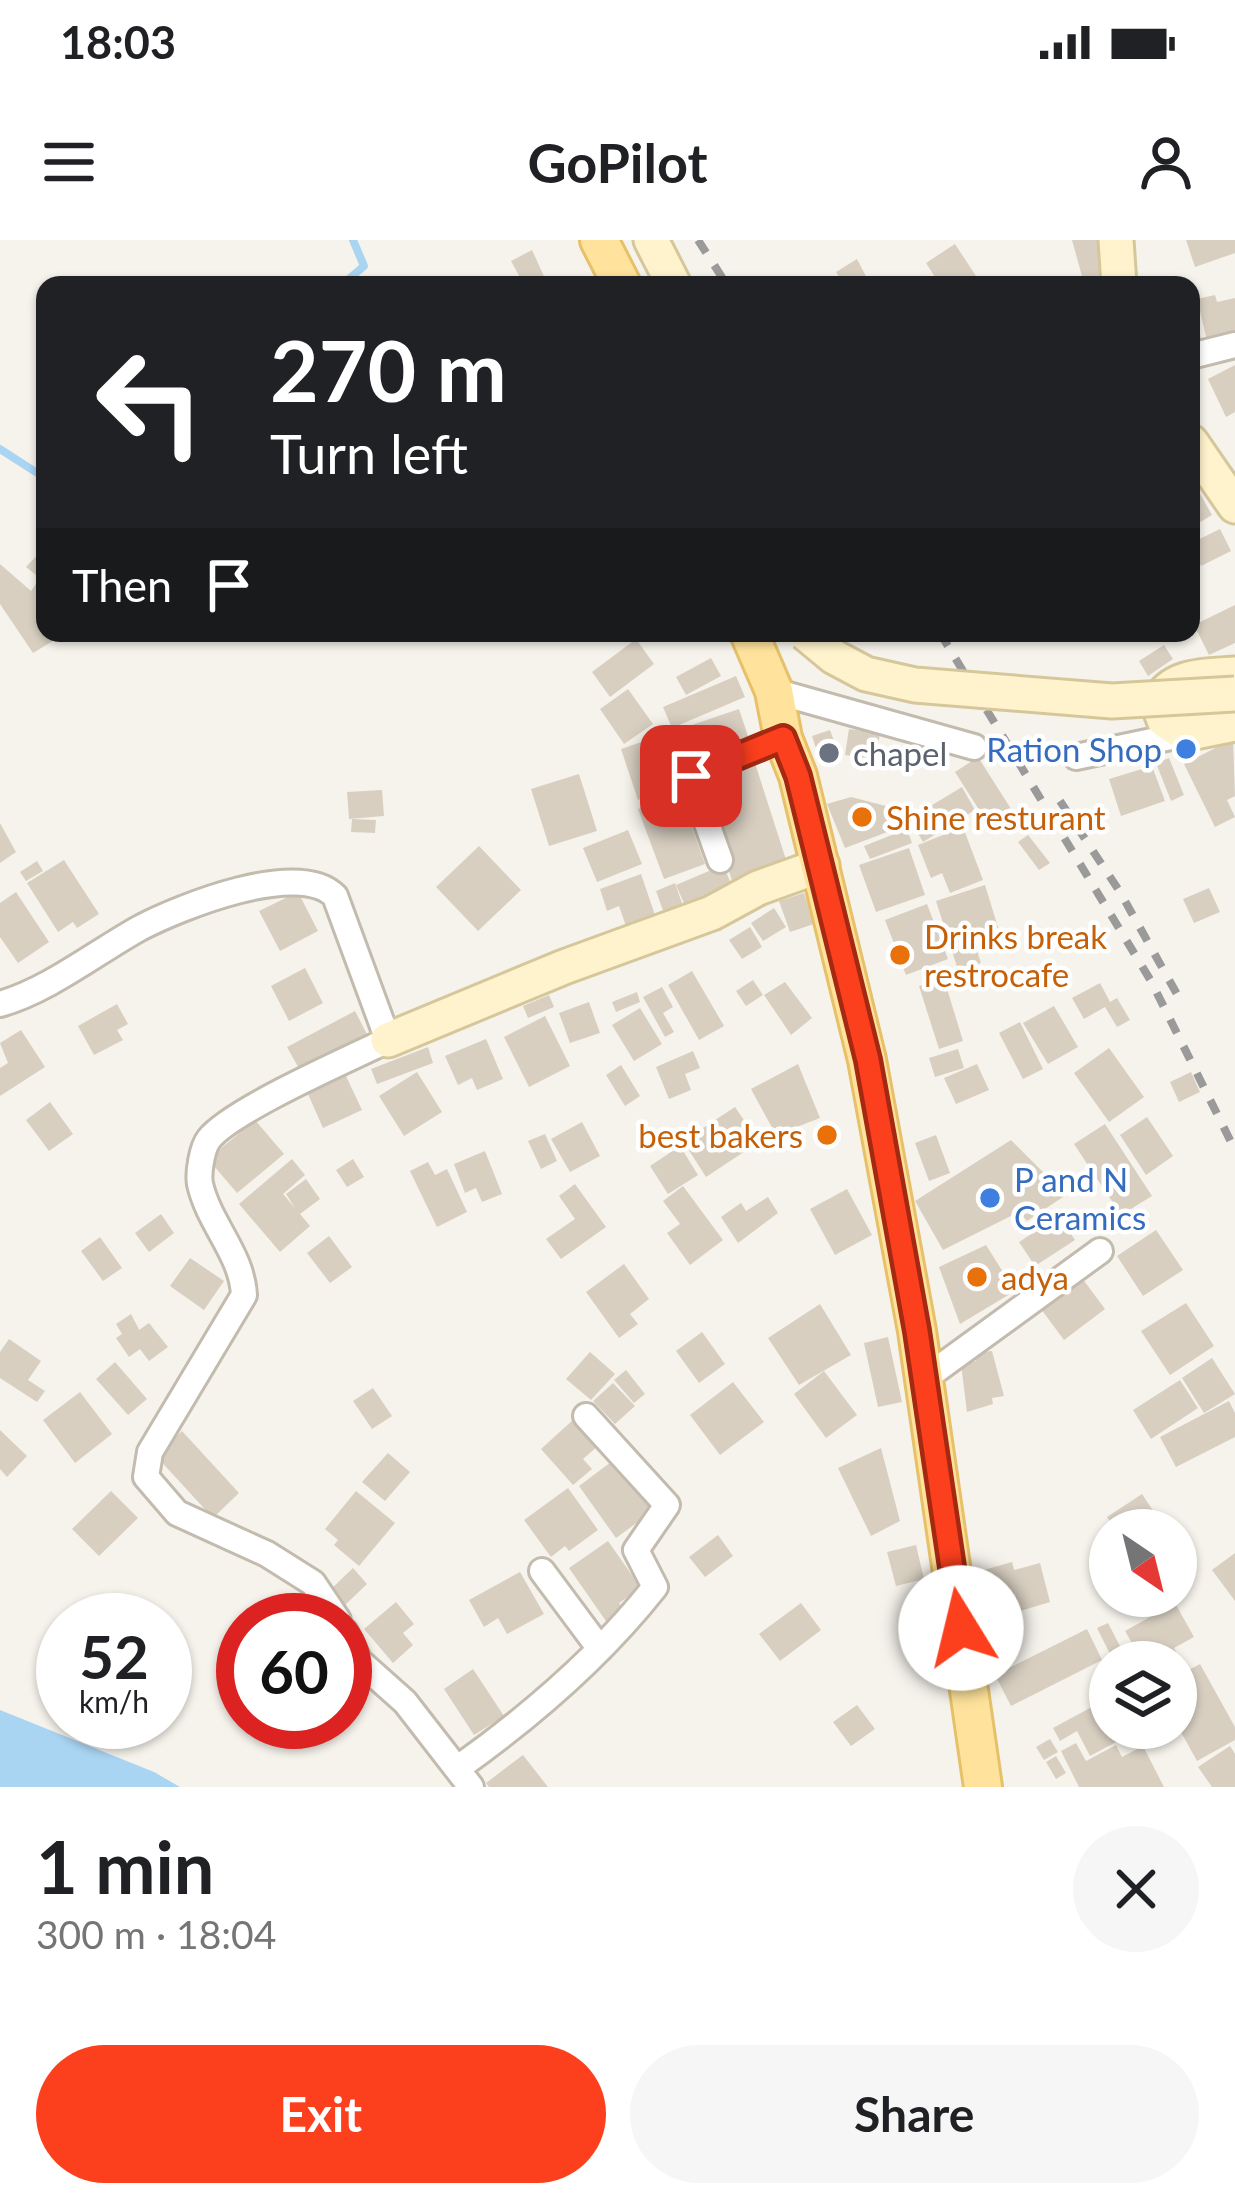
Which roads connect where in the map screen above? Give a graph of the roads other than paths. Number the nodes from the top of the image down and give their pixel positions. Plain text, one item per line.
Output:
1 (599, 240) edge
2 (651, 240) edge
3 (1116, 240) edge
4 (617, 276) edge
5 (669, 276) edge
6 (1118, 276) edge
7 (1235, 345) edge
8 (1200, 354) edge
9 (1200, 455) edge
10 (1235, 506) edge
11 (753, 642) edge
12 (815, 642) edge
13 (1235, 674) edge
14 (774, 691) junction
15 (1235, 694) edge
16 (1235, 724) edge
17 (1184, 734) junction
18 (783, 738) junction
19 (974, 747) dead end
20 (1076, 757) dead end
21 (720, 860) dead end
22 (822, 865) junction
23 (0, 1004) edge
24 (388, 1040) junction
25 (1100, 1251) dead end
26 (924, 1379) junction
27 (586, 1416) dead end
28 (542, 1571) dead end
29 (320, 1593) edge
30 (600, 1649) junction
31 (372, 1673) edge
32 (464, 1777) edge
33 (983, 1787) edge

1 - 4 main road
2 - 5 street
3 - 6 street
7 - 8 street
9 - 10 street
11 - 14 main road
12 - 15 street, bridge
13 - 17 street
14 - 18 main road
14 - 19 street
16 - 17 street
17 - 20 street
18 - 21 street
18 - 22 main road
22 - 24 street
22 - 26 main road
23 - 24 street
24 - 29 street
25 - 26 street
26 - 33 main road
27 - 30 street
28 - 30 street
30 - 32 street
31 - 32 street

